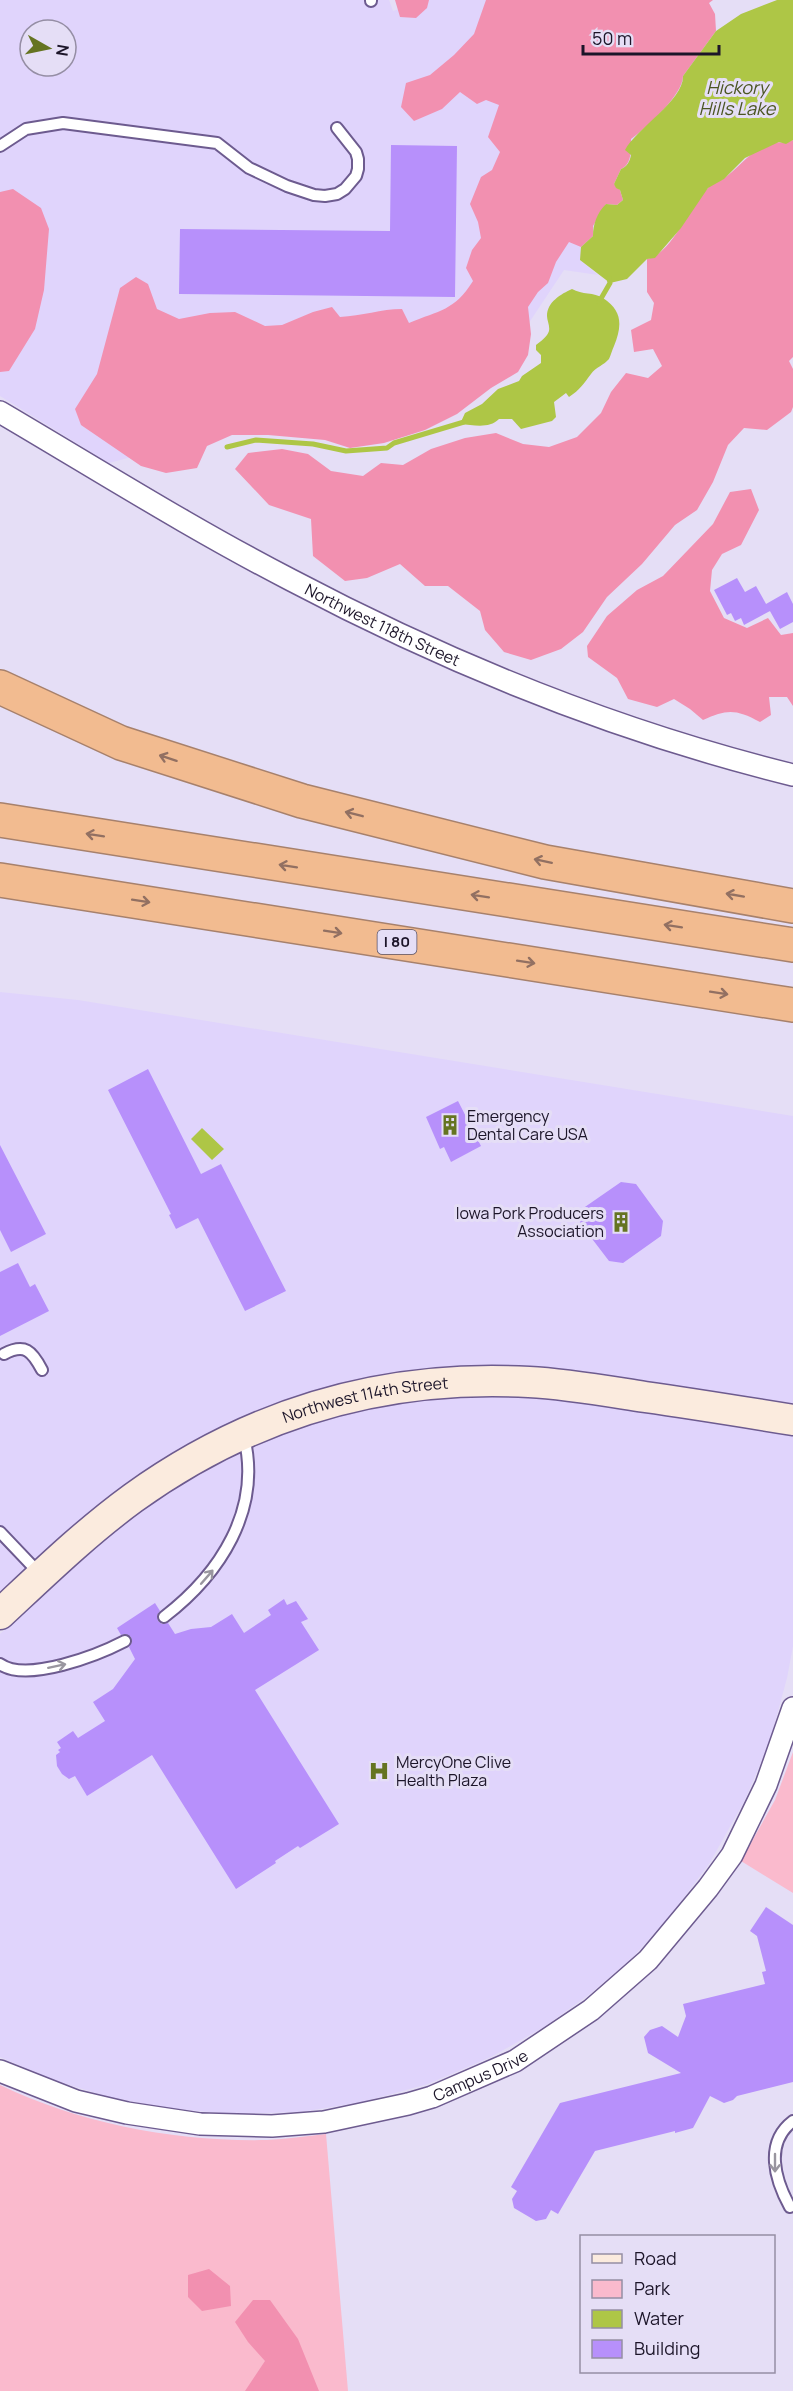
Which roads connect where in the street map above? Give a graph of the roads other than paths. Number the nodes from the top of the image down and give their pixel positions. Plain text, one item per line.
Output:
1 (338, 128) dead end
2 (0, 146) edge
3 (0, 412) edge
4 (0, 687) edge
5 (793, 775) edge
6 (0, 820) edge
7 (0, 880) edge
8 (97, 894) junction
9 (0, 897) edge
10 (793, 906) edge
11 (793, 945) edge
12 (793, 1005) edge
13 (4, 1353) dead end
14 (42, 1370) dead end
15 (793, 1420) edge
16 (243, 1432) junction
17 (0, 1532) edge
18 (41, 1576) junction
19 (0, 1614) edge
20 (164, 1617) dead end
21 (125, 1641) dead end
22 (0, 1664) edge
23 (793, 1708) edge
24 (0, 2071) edge
25 (793, 2121) edge
26 (790, 2207) dead end

1 - 2 lane
3 - 5 street, Northwest 118th Street
10 -> 4 highway
11 -> 6 highway
7 - 8 highway, I 80
8 - 9 highway
8 -> 12 highway, I 80
13 - 14 lane
15 - 16 street, Northwest 114th Street
16 - 18 street, Northwest 114th Street
20 -> 16 lane
17 - 18 lane
18 - 19 street, Northwest 114th Street
22 -> 21 lane
23 - 24 street, Campus Drive
25 -> 26 lane

